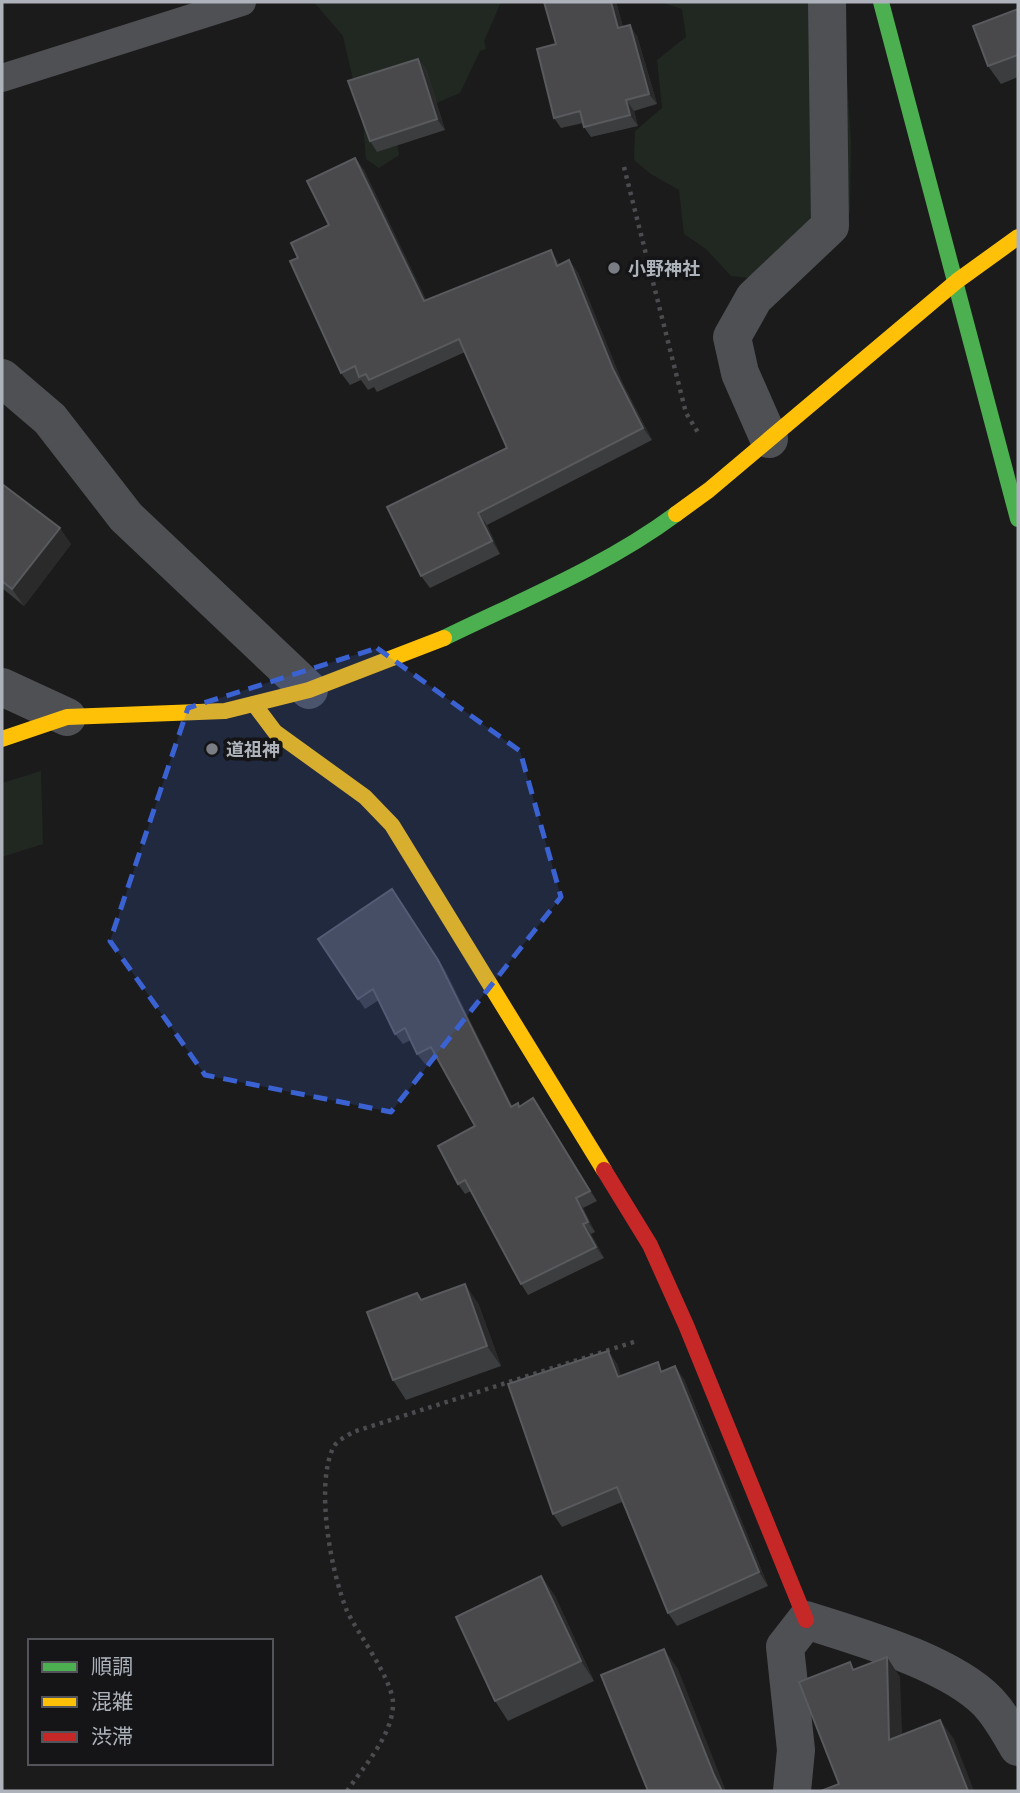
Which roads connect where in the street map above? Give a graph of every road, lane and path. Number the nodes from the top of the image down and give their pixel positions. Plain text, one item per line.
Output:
1 (242, 2) edge
2 (827, 2) edge
3 (881, 2) edge
4 (2, 78) edge
5 (624, 167) dead end
6 (1018, 237) edge
7 (957, 281) junction
8 (2, 378) edge
9 (769, 439) junction
10 (726, 476) junction
11 (1018, 519) edge
12 (2, 688) edge
13 (309, 690) junction
14 (254, 704) junction
15 (67, 717) junction
16 (2, 738) edge
17 (686, 1325) junction
18 (806, 1620) junction
19 (1018, 1747) edge
20 (347, 1791) edge
21 (792, 1791) edge

1 - 4 lane
2 - 9 street
3 - 7 street
5 - 10 path
6 - 7 street
7 - 9 street
7 - 11 street
8 - 13 street
9 - 10 street
10 - 13 street
12 - 15 street
13 - 14 street
14 - 15 street
14 - 17 street
15 - 16 street
17 - 18 street
17 - 20 path
18 - 19 street
18 - 21 street

